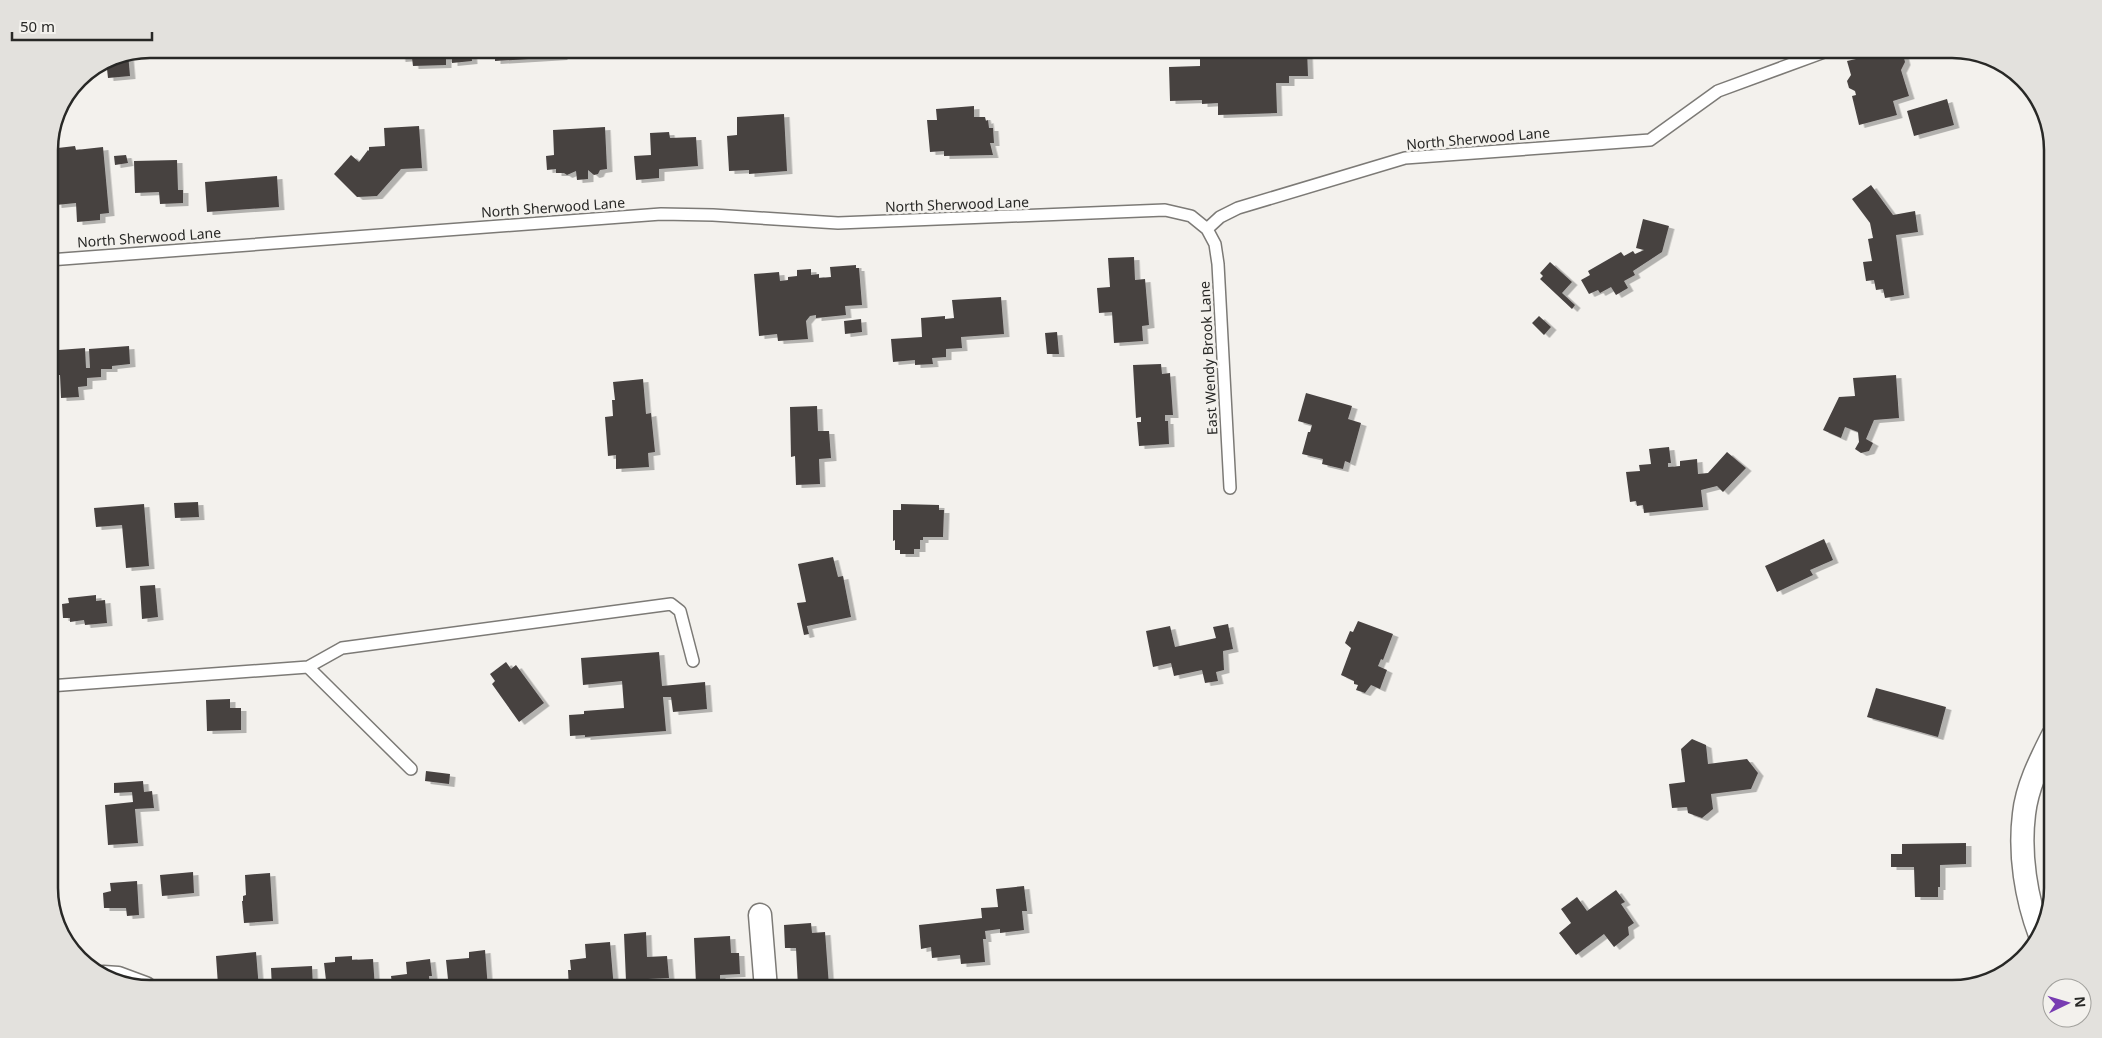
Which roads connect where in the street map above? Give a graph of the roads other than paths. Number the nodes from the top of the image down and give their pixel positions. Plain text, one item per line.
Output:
1 (1808, 58) edge
2 (1207, 228) junction
3 (58, 259) edge
4 (1230, 488) dead end
5 (693, 661) dead end
6 (308, 667) junction
7 (58, 685) edge
8 (2044, 753) edge
9 (411, 769) dead end
10 (760, 915) dead end
11 (2037, 925) edge
12 (765, 980) edge

1 - 2 lane, North Sherwood Lane
2 - 3 lane, North Sherwood Lane
2 - 4 lane, East Wendy Brook Lane
5 - 6 lane
6 - 7 lane
6 - 9 lane
8 - 11 street
10 - 12 street

